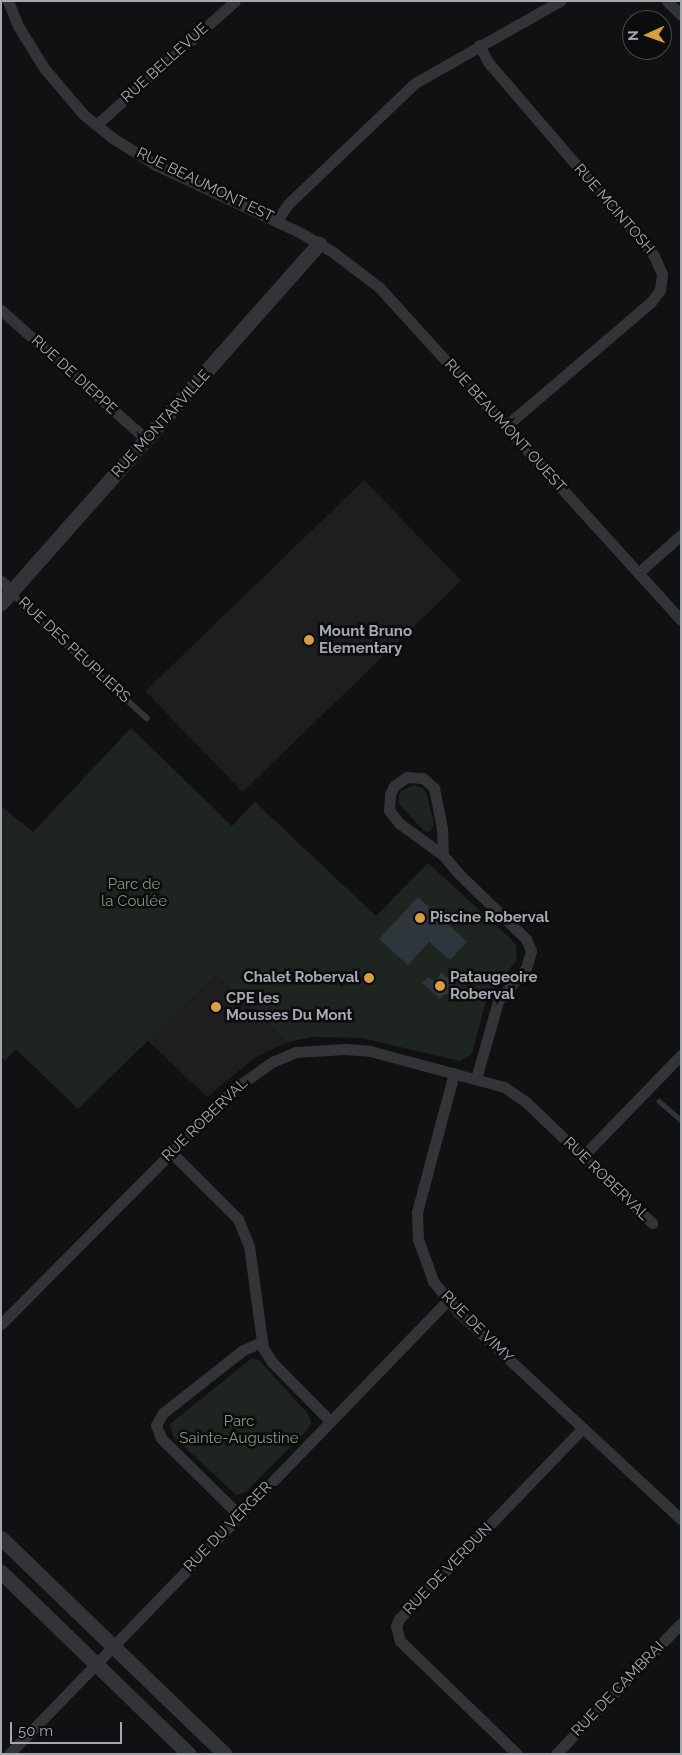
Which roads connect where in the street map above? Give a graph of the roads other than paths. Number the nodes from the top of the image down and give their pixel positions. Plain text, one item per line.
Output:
1 (235, 1) edge
2 (560, 1) edge
3 (667, 1) edge
4 (6, 4) edge
5 (681, 15) edge
6 (479, 45) junction
7 (96, 125) junction
8 (277, 220) junction
9 (319, 244) junction
10 (1, 310) edge
11 (506, 426) junction
12 (147, 440) junction
13 (681, 535) edge
14 (638, 573) junction
15 (7, 586) edge
16 (1, 603) edge
17 (681, 620) edge
18 (147, 718) dead end
19 (443, 855) junction
20 (681, 1055) edge
21 (454, 1073) junction
22 (476, 1079) junction
23 (171, 1152) junction
24 (583, 1156) junction
25 (652, 1223) dead end
26 (447, 1301) junction
27 (1, 1324) edge
28 (262, 1342) junction
29 (330, 1421) junction
30 (584, 1428) junction
31 (240, 1515) junction
32 (681, 1519) edge
33 (1, 1538) edge
34 (1, 1572) edge
35 (681, 1623) edge
36 (113, 1645) junction
37 (95, 1664) junction
38 (9, 1754) edge
39 (189, 1754) edge
40 (224, 1754) edge
41 (517, 1754) edge
42 (556, 1754) edge

1 - 7 street, RUE BELLEVUE
2 - 6 street
3 - 5 street
4 - 7 street, RUE BEAUMONT EST
6 - 8 street
6 - 11 street, RUE MCINTOSH
7 - 8 street, RUE BEAUMONT EST
8 - 9 street, RUE BEAUMONT EST
9 - 11 street, RUE BEAUMONT OUEST
9 - 12 street, RUE MONTARVILLE
10 - 12 street, RUE DE DIEPPE
11 - 14 street, RUE BEAUMONT OUEST
12 - 15 street, RUE MONTARVILLE
13 - 14 street
14 - 17 street, RUE BEAUMONT OUEST
15 - 16 street, RUE MONTARVILLE
15 - 18 lane, RUE DES PEUPLIERS
19 - 19 street
19 - 22 street
20 - 24 street
21 - 22 street, RUE ROBERVAL
21 - 23 street, RUE ROBERVAL
21 - 26 street, RUE DE VIMY
22 - 24 street, RUE ROBERVAL
23 - 27 street, RUE ROBERVAL
23 - 28 street
24 - 25 street, RUE ROBERVAL
26 - 29 street, RUE DU VERGER
26 - 30 street, RUE DE VIMY
28 - 29 street
28 - 31 street
29 - 31 street, RUE DU VERGER
30 - 32 street, RUE DE VIMY
30 - 41 street, RUE DE VERDUN
31 - 36 street, RUE DU VERGER
33 - 36 street
34 - 37 street
35 - 42 street, RUE DE CAMBRAI
36 - 37 street, RUE DU VERGER
36 - 40 street
37 - 38 street, RUE DU VERGER
37 - 39 street

